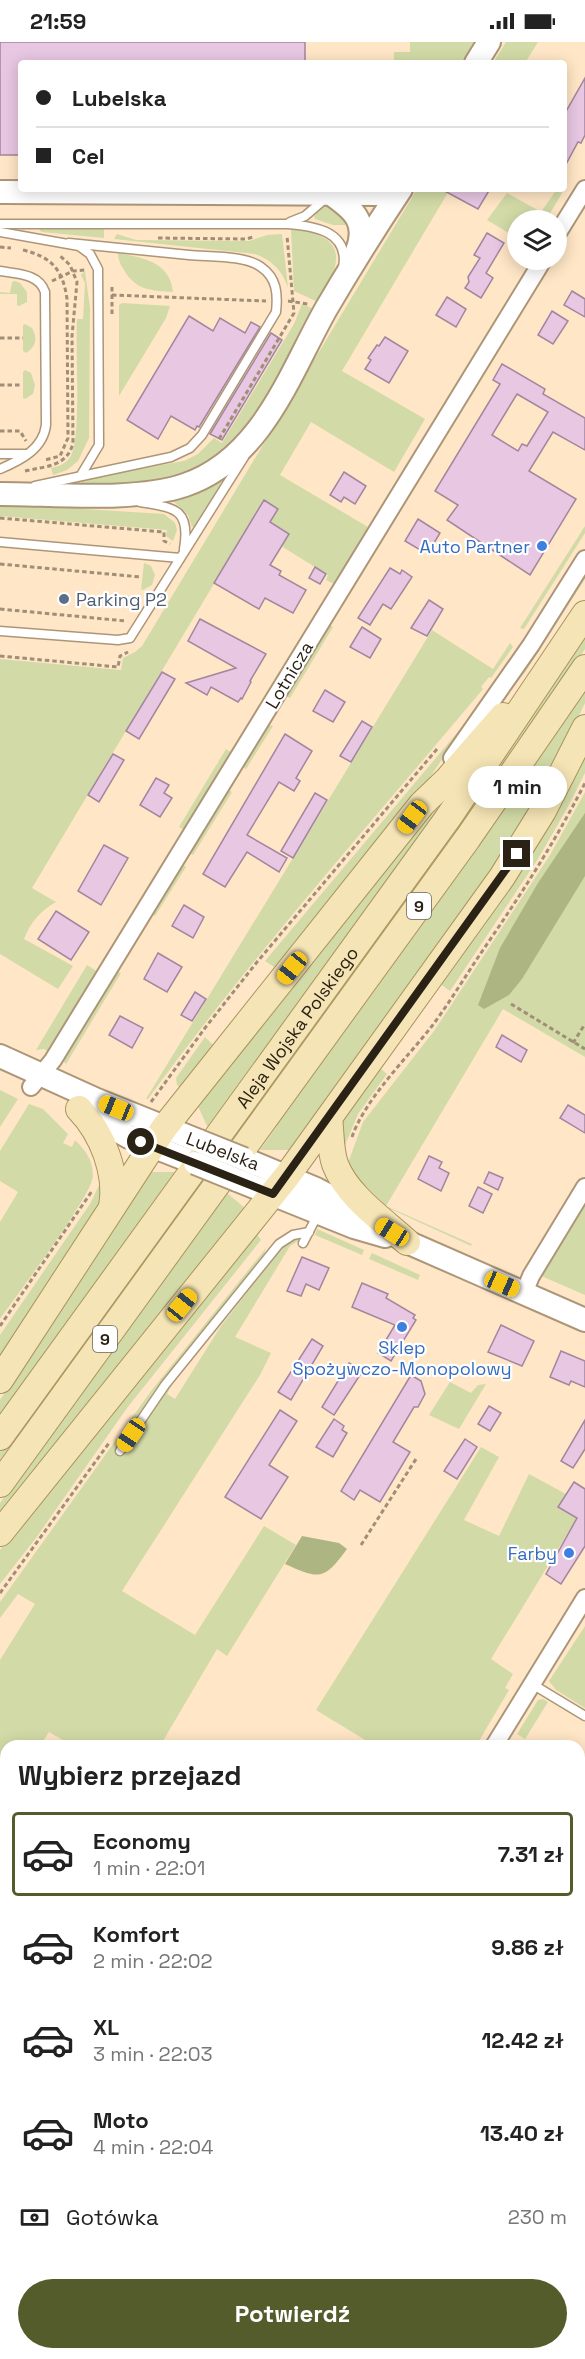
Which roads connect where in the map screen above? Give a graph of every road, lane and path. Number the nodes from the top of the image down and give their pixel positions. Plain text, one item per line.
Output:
1 (489, 42) edge
2 (478, 60) edge
3 (585, 189) edge
4 (0, 192) edge
5 (386, 192) edge
6 (397, 192) edge
7 (331, 194) junction
8 (567, 218) edge
9 (0, 224) edge
10 (287, 224) junction
11 (0, 231) edge
12 (69, 243) junction
13 (57, 254) dead end
14 (353, 262) junction
15 (98, 269) junction
16 (537, 270) edge
17 (0, 271) edge
18 (74, 272) junction
19 (43, 286) junction
20 (336, 292) junction
21 (112, 295) dead end
22 (277, 301) junction
23 (325, 311) junction
24 (0, 338) edge
25 (23, 338) dead end
26 (0, 385) edge
27 (22, 385) dead end
28 (267, 419) junction
29 (0, 431) edge
30 (31, 452) junction
31 (0, 454) edge
32 (46, 466) junction
33 (0, 469) edge
34 (23, 471) dead end
35 (81, 475) junction
36 (29, 476) dead end
37 (0, 494) edge
38 (97, 495) junction
39 (0, 518) edge
40 (0, 542) edge
41 (182, 555) junction
42 (585, 560) edge
43 (0, 564) edge
44 (141, 578) dead end
45 (0, 609) edge
46 (585, 614) edge
47 (126, 621) dead end
48 (0, 631) edge
49 (560, 654) junction
50 (585, 668) edge
51 (585, 728) edge
52 (444, 740) dead end
53 (585, 783) edge
54 (422, 804) junction
55 (511, 1004) dead end
56 (585, 1024) edge
57 (573, 1043) junction
58 (585, 1049) edge
59 (0, 1056) edge
60 (0, 1073) edge
61 (36, 1081) junction
62 (149, 1104) dead end
63 (80, 1109) junction
64 (329, 1118) junction
65 (158, 1137) junction
66 (351, 1139) dead end
67 (95, 1183) dead end
68 (280, 1185) junction
69 (585, 1187) edge
70 (112, 1207) junction
71 (314, 1222) junction
72 (407, 1242) junction
73 (303, 1243) dead end
74 (524, 1293) junction
75 (585, 1320) edge
76 (0, 1326) edge
77 (0, 1380) edge
78 (0, 1437) edge
79 (120, 1451) dead end
80 (416, 1459) dead end
81 (0, 1484) edge
82 (0, 1533) edge
83 (361, 1545) dead end
84 (585, 1598) edge
85 (532, 1684) junction
86 (585, 1716) edge
87 (498, 1740) edge

1 - 2 street
3 - 8 street
4 - 7 street
5 - 7 street
6 - 14 street
7 - 10 lane
7 - 14 street
9 - 10 lane
10 - 20 lane
11 - 12 lane
12 - 15 lane
12 - 22 lane
13 - 18 path
14 - 20 street
15 - 18 path
15 - 35 lane
16 - 61 street, Lotnicza
17 - 19 lane
18 - 19 path
18 - 32 path
19 - 30 lane
20 - 23 street
21 - 22 path
22 - 23 path
22 - 35 lane
23 - 28 street
24 - 25 path
26 - 27 path
28 - 38 street
28 - 41 lane
29 - 30 path
30 - 31 lane
30 - 32 path
30 - 33 lane
32 - 34 path
32 - 36 path
35 - 37 lane
37 - 38 street
38 - 41 lane
39 - 41 path
40 - 41 lane
41 - 48 lane
42 - 54 street
43 - 44 path
45 - 47 path
46 - 49 main road, Aleja Wojska Polskiego / 9
49 - 54 main road
49 - 78 main road, Aleja Wojska Polskiego / 9
50 - 81 main road, Aleja Wojska Polskiego / 9
51 - 64 main road
52 - 62 path
53 - 66 path
54 - 65 main road
55 - 57 path
56 - 57 path
57 - 58 path
59 - 61 street, Lubelska
60 - 61 street, Lubelska
61 - 63 street, Lubelska
61 - 65 street, Lubelska
63 - 65 street, Lubelska
63 - 70 main road
64 - 68 main road
64 - 72 main road
65 - 68 street, Lubelska, bridge
65 - 68 street, Lubelska, bridge
65 - 70 main road
67 - 76 path
68 - 71 street, Lubelska
68 - 72 street, Lubelska
68 - 82 main road
69 - 74 street
70 - 77 main road
71 - 72 street, Lubelska
71 - 73 lane
71 - 79 lane
72 - 74 street, Lubelska
74 - 75 street, Lubelska
80 - 83 path
84 - 85 street
85 - 86 lane
85 - 87 street

